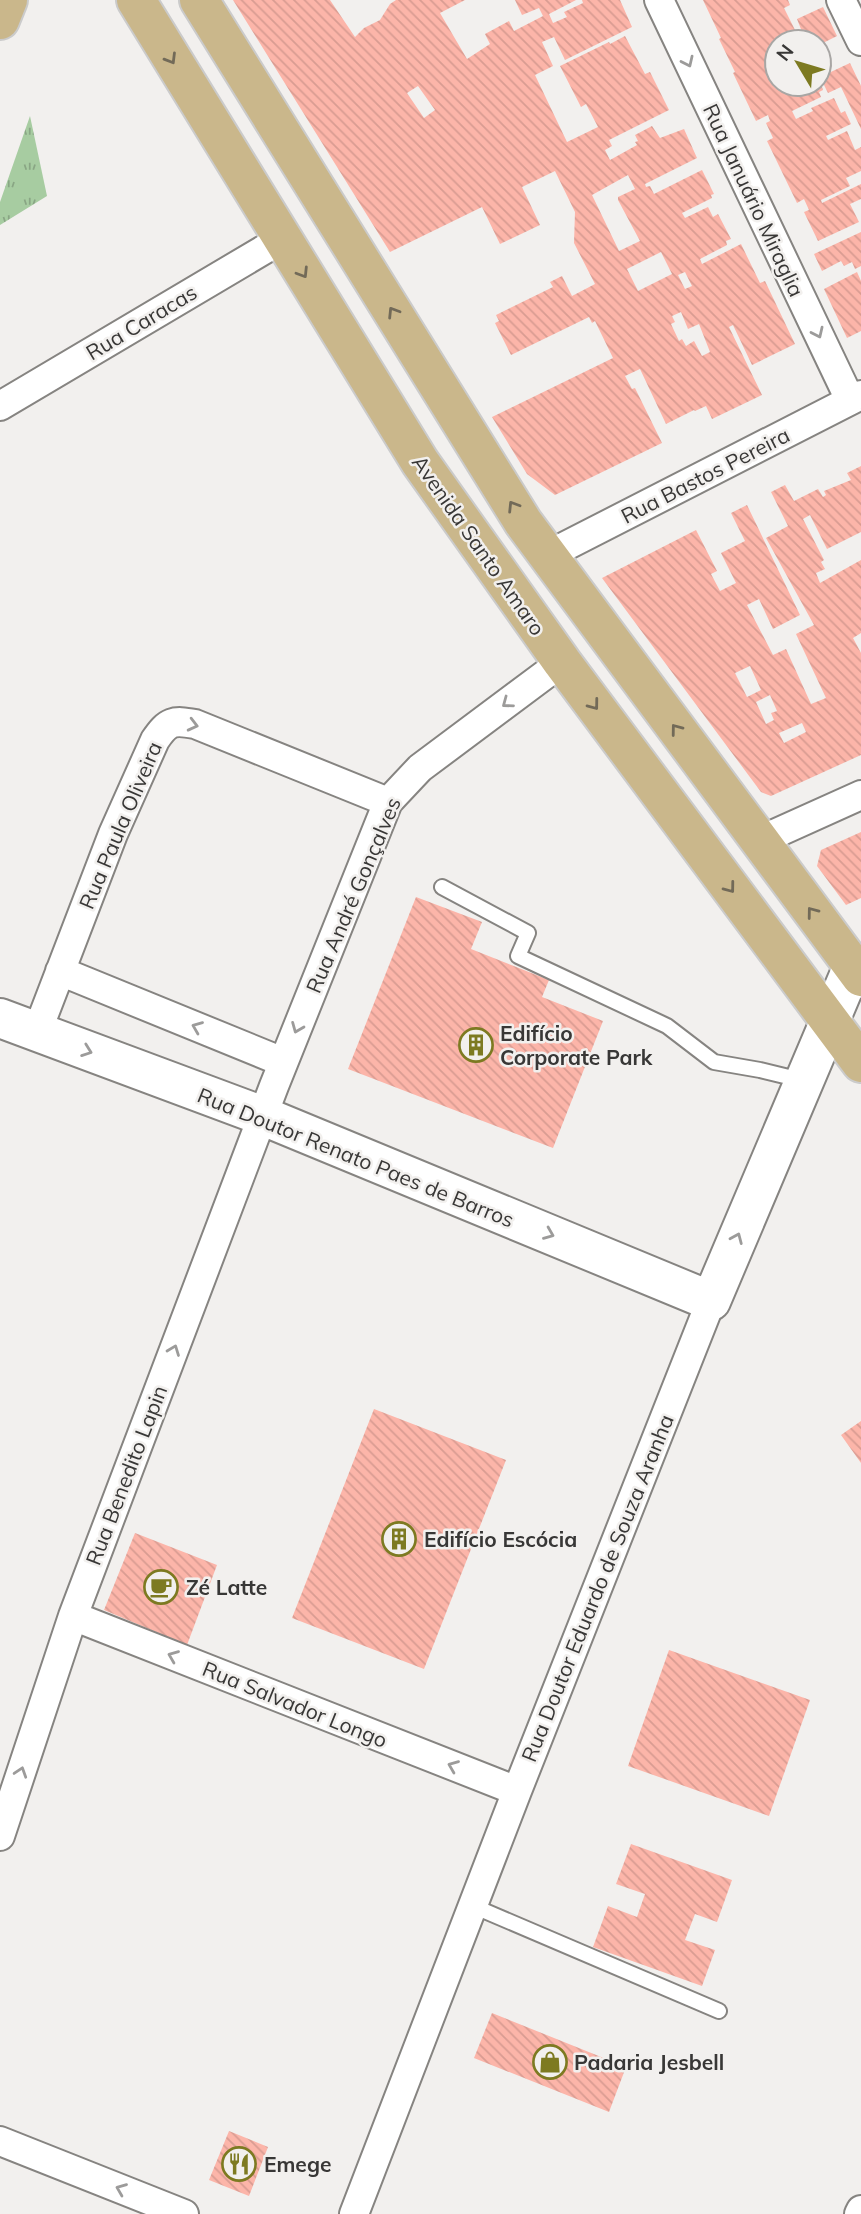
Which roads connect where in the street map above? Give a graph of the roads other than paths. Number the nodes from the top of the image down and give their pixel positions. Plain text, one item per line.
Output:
1 (8, 0) edge
2 (136, 0) edge
3 (199, 0) edge
4 (659, 0) edge
5 (841, 0) edge
6 (0, 20) edge
7 (861, 41) edge
8 (282, 239) junction
9 (855, 398) edge
10 (0, 405) edge
11 (548, 555) junction
12 (562, 662) junction
13 (861, 795) edge
14 (388, 802) junction
15 (758, 841) junction
16 (442, 887) dead end
17 (60, 971) junction
18 (857, 972) edge
19 (0, 1018) edge
20 (828, 1019) junction
21 (37, 1032) junction
22 (283, 1062) junction
23 (861, 1063) edge
24 (803, 1081) junction
25 (263, 1116) junction
26 (710, 1301) junction
27 (73, 1616) junction
28 (517, 1791) junction
29 (0, 1836) edge
30 (473, 1906) junction
31 (719, 2011) dead end
32 (0, 2141) edge
33 (184, 2214) edge
34 (354, 2214) edge

1 - 6 main road
2 -> 8 main road, Avenida Santo Amaro
11 -> 3 main road
4 -> 9 street, Rua Januário Miraglia
5 - 7 street
8 - 10 street, Rua Caracas
8 -> 12 main road, Avenida Santo Amaro
9 - 11 street, Rua Bastos Pereira
15 -> 11 main road
12 -> 14 street, Rua André Gonçalves
12 -> 20 main road, Avenida Santo Amaro
13 - 15 street
17 -> 14 street, Rua Paula Oliveira
14 -> 22 street, Rua André Gonçalves
18 -> 15 main road
16 - 24 lane
17 - 21 street, Rua Paula Oliveira
22 -> 17 street
18 - 20 street, Rua Doutor Eduardo de Souza Aranha
19 - 21 street, Rua Doutor Renato Paes de Barros
20 - 23 main road, Avenida Santo Amaro
20 - 24 street, Rua Doutor Eduardo de Souza Aranha
21 -> 25 street, Rua Doutor Renato Paes de Barros
22 - 25 street, Rua André Gonçalves
26 -> 24 street, Rua Doutor Eduardo de Souza Aranha
25 -> 26 street, Rua Doutor Renato Paes de Barros
27 -> 25 street, Rua Benedito Lapin
26 - 28 street, Rua Doutor Eduardo de Souza Aranha
28 -> 27 street, Rua Salvador Longo
29 -> 27 street, Rua Benedito Lapin
28 - 30 street, Rua Doutor Eduardo de Souza Aranha
30 - 31 lane
30 - 34 street, Rua Doutor Eduardo de Souza Aranha
33 -> 32 street

